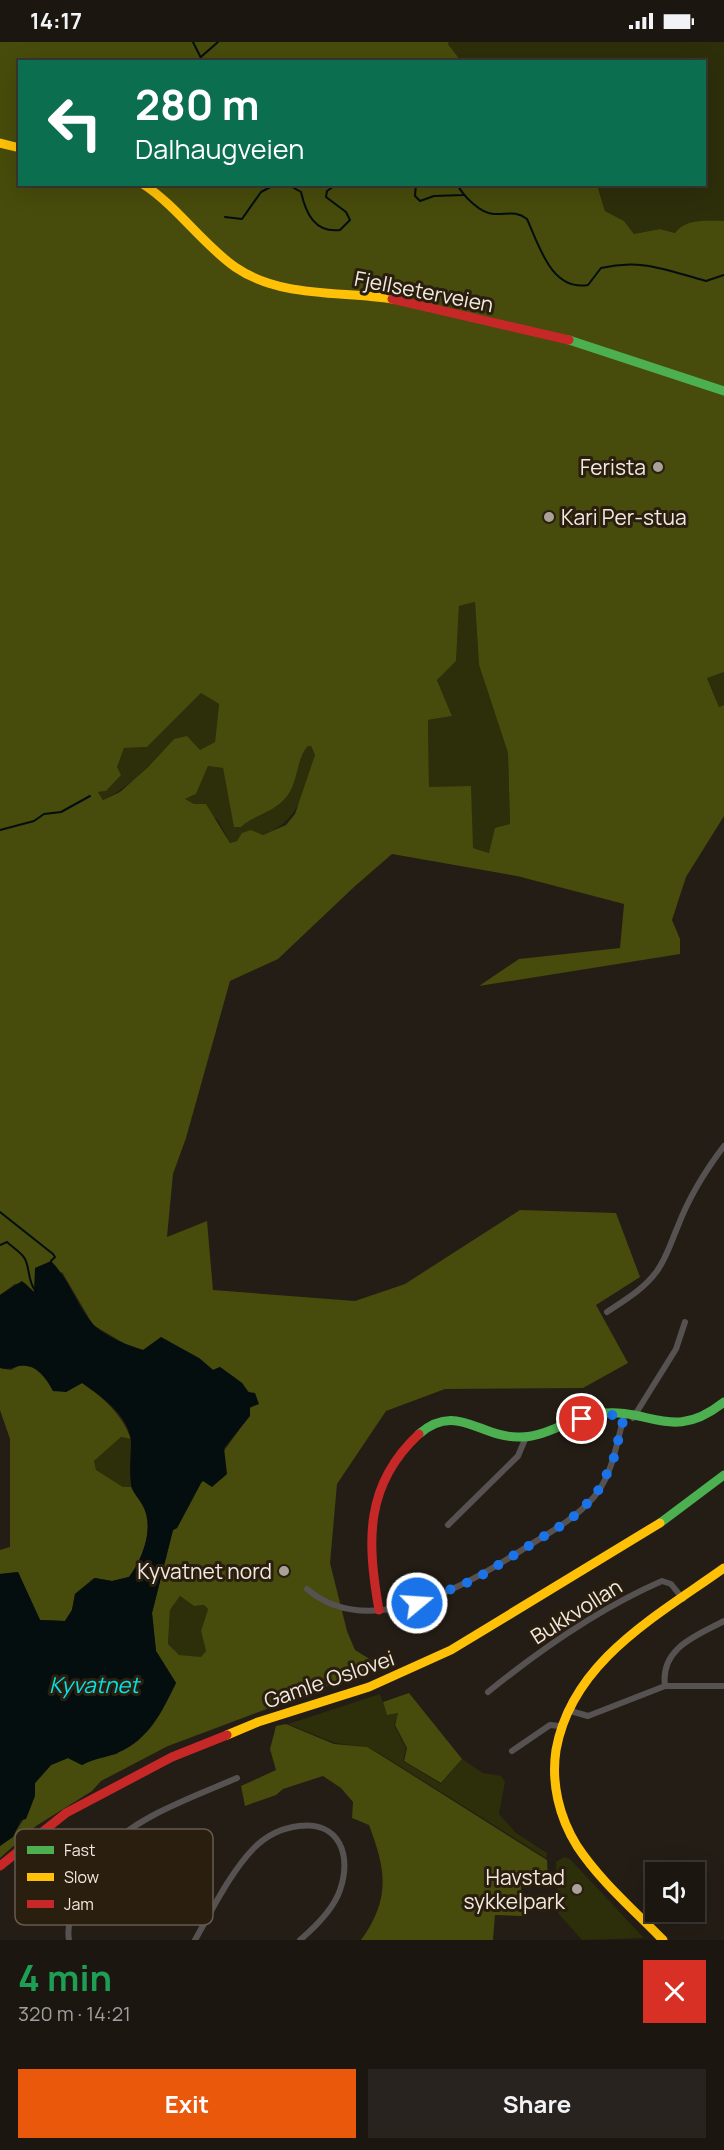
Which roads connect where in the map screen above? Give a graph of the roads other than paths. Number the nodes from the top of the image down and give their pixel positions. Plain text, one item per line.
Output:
1 (0, 142) edge
2 (18, 147) edge
3 (146, 186) edge
4 (724, 391) edge
5 (724, 1146) edge
6 (607, 1312) dead end
7 (685, 1322) dead end
8 (724, 1402) edge
9 (628, 1417) junction
10 (526, 1437) junction
11 (723, 1478) edge
12 (448, 1525) dead end
13 (724, 1568) edge
14 (307, 1589) dead end
15 (683, 1599) junction
16 (379, 1610) junction
17 (724, 1621) edge
18 (665, 1686) junction
19 (724, 1686) edge
20 (488, 1692) dead end
21 (566, 1710) junction
22 (560, 1726) junction
23 (512, 1751) dead end
24 (237, 1778) dead end
25 (46, 1829) edge
26 (132, 1829) edge
27 (15, 1854) edge
28 (0, 1866) edge
29 (213, 1910) edge
30 (70, 1925) edge
31 (204, 1925) edge
32 (69, 1940) edge
33 (195, 1940) edge
34 (300, 1940) edge
35 (663, 1940) edge

1 - 2 street
3 - 4 street, Fjellseterveien
5 - 6 street
7 - 9 street
8 - 9 street
9 - 10 street
9 - 16 street
10 - 12 street
10 - 16 street
11 - 25 street, Gamle Oslovei
13 - 15 street
14 - 16 street
15 - 20 street, Bukkvollan
15 - 21 street
17 - 18 street
18 - 19 street
18 - 21 street
21 - 22 street
22 - 23 street
22 - 35 street
24 - 26 street
27 - 28 street, Gamle Oslovei
29 - 34 street
30 - 32 street
31 - 33 street

